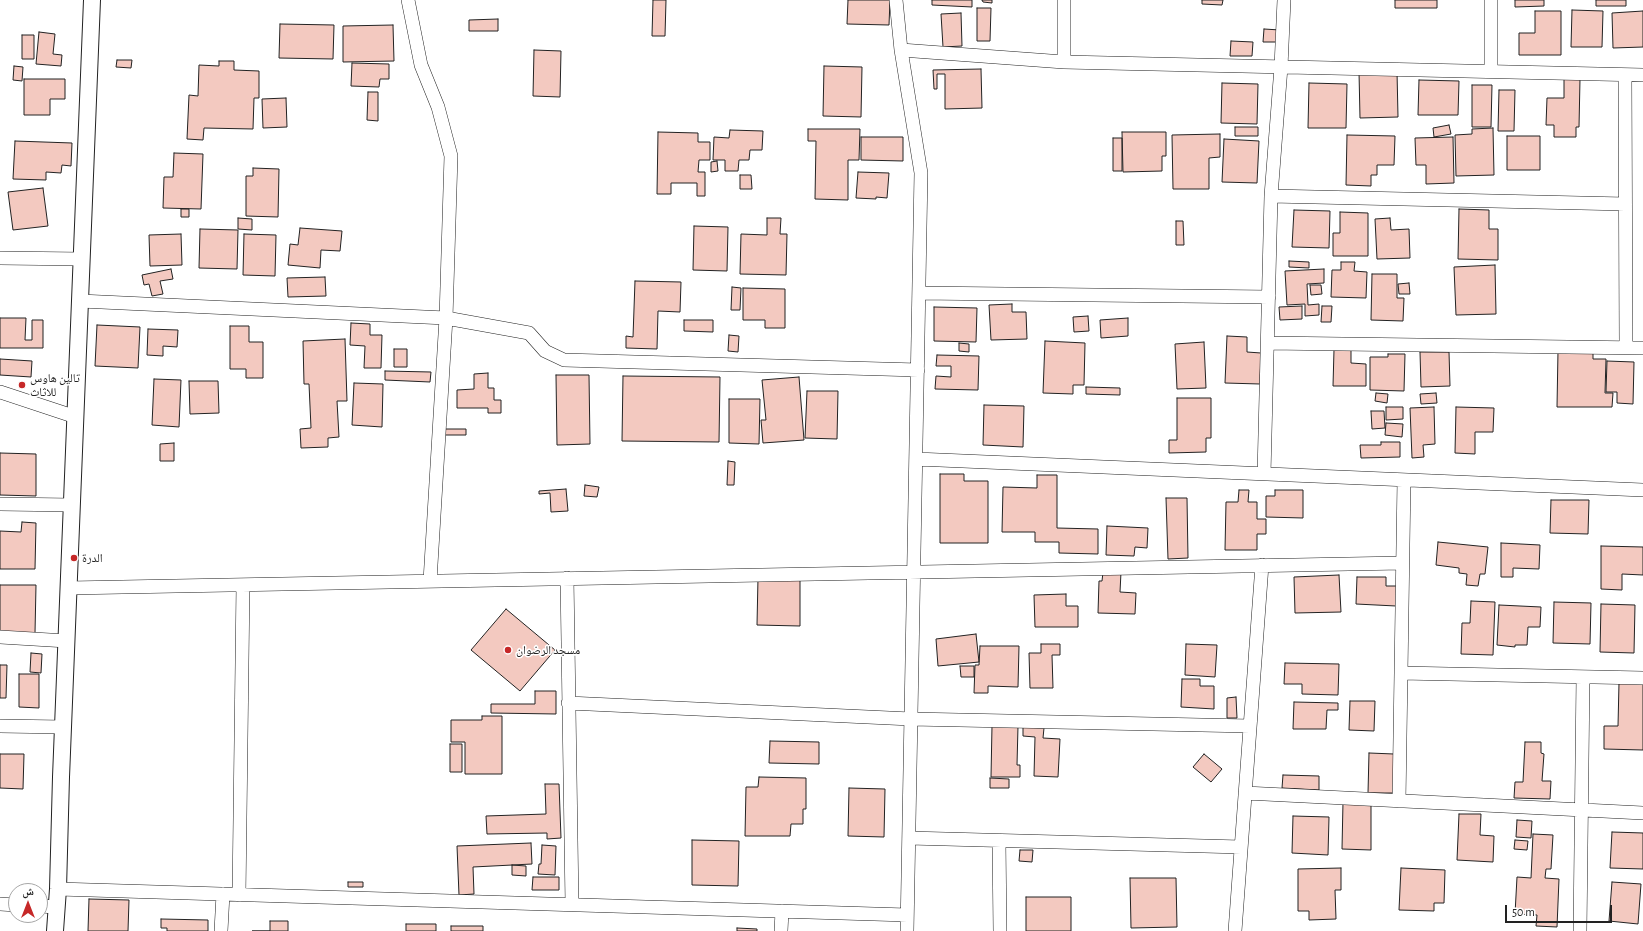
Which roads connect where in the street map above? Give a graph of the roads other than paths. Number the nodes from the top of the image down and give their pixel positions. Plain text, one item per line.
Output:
1 (92, 0) edge
2 (408, 0) edge
3 (896, 0) edge
4 (1064, 0) edge
5 (1284, 0) edge
6 (1491, 0) edge
7 (901, 50) junction
8 (1064, 62) junction
9 (1282, 67) junction
10 (1490, 71) junction
11 (1625, 75) junction
12 (1643, 75) edge
13 (1271, 196) junction
14 (1625, 204) junction
15 (0, 258) edge
16 (82, 260) junction
17 (919, 293) junction
18 (1269, 296) junction
19 (80, 301) junction
20 (446, 318) junction
21 (1268, 343) junction
22 (1626, 348) junction
23 (1643, 348) edge
24 (918, 370) junction
25 (0, 392) edge
26 (76, 417) junction
27 (916, 459) junction
28 (1264, 474) junction
29 (1404, 480) junction
30 (1643, 490) edge
31 (0, 504) edge
32 (72, 505) junction
33 (1402, 563) junction
34 (1262, 565) junction
35 (914, 572) junction
36 (567, 578) junction
37 (430, 581) junction
38 (243, 584) junction
39 (69, 588) junction
40 (0, 637) edge
41 (67, 641) junction
42 (1401, 673) junction
43 (1583, 677) junction
44 (1643, 678) edge
45 (568, 703) junction
46 (911, 719) junction
47 (0, 726) edge
48 (1250, 726) junction
49 (63, 727) junction
50 (1245, 793) junction
51 (1399, 801) junction
52 (1582, 811) junction
53 (1643, 813) edge
54 (909, 838) junction
55 (999, 841) junction
56 (1241, 847) junction
57 (58, 889) junction
58 (223, 894) junction
59 (239, 895) junction
60 (572, 904) junction
61 (48, 906) edge
62 (56, 907) junction
63 (782, 911) junction
64 (908, 914) junction
65 (55, 931) edge
66 (221, 931) edge
67 (781, 931) edge
68 (907, 931) edge
69 (1000, 931) edge
70 (1235, 931) edge
71 (1580, 931) edge

1 - 16 street
2 - 20 street
3 - 7 street
4 - 8 street
5 - 9 street
6 - 10 street
7 - 8 street
7 - 17 street
8 - 9 street
9 - 10 street
9 - 13 street
10 - 11 street
11 - 12 street
11 - 14 street
13 - 14 street
13 - 18 street
14 - 22 street
15 - 16 street
16 - 19 street
17 - 18 street
17 - 24 street
18 - 21 street
19 - 20 street
19 - 26 street
20 - 24 street
20 - 37 street
21 - 22 street
21 - 28 street
22 - 23 street
24 - 27 street
25 - 26 street
26 - 32 street
27 - 28 street
27 - 35 street
28 - 29 street
29 - 30 street
29 - 33 street
31 - 32 street
32 - 39 street
33 - 34 street
33 - 42 street
34 - 35 street
34 - 48 street
35 - 36 street
35 - 46 street
36 - 37 street
36 - 45 street
37 - 38 street
38 - 39 street
38 - 59 street
39 - 41 street
40 - 41 street
41 - 49 street
42 - 43 street
42 - 51 street
43 - 44 street
43 - 52 street
45 - 46 street
45 - 60 street
46 - 48 street
46 - 54 street
47 - 49 street
48 - 50 street
49 - 57 street
50 - 51 street
50 - 56 street
51 - 52 street
52 - 53 street
52 - 71 street
54 - 55 street
54 - 64 street
55 - 56 street
55 - 69 street
56 - 70 street
57 - 58 street
57 - 62 street
58 - 59 street
58 - 66 street
59 - 60 street
60 - 63 street
61 - 62 street
62 - 65 street
63 - 64 street
63 - 67 street
64 - 68 street

